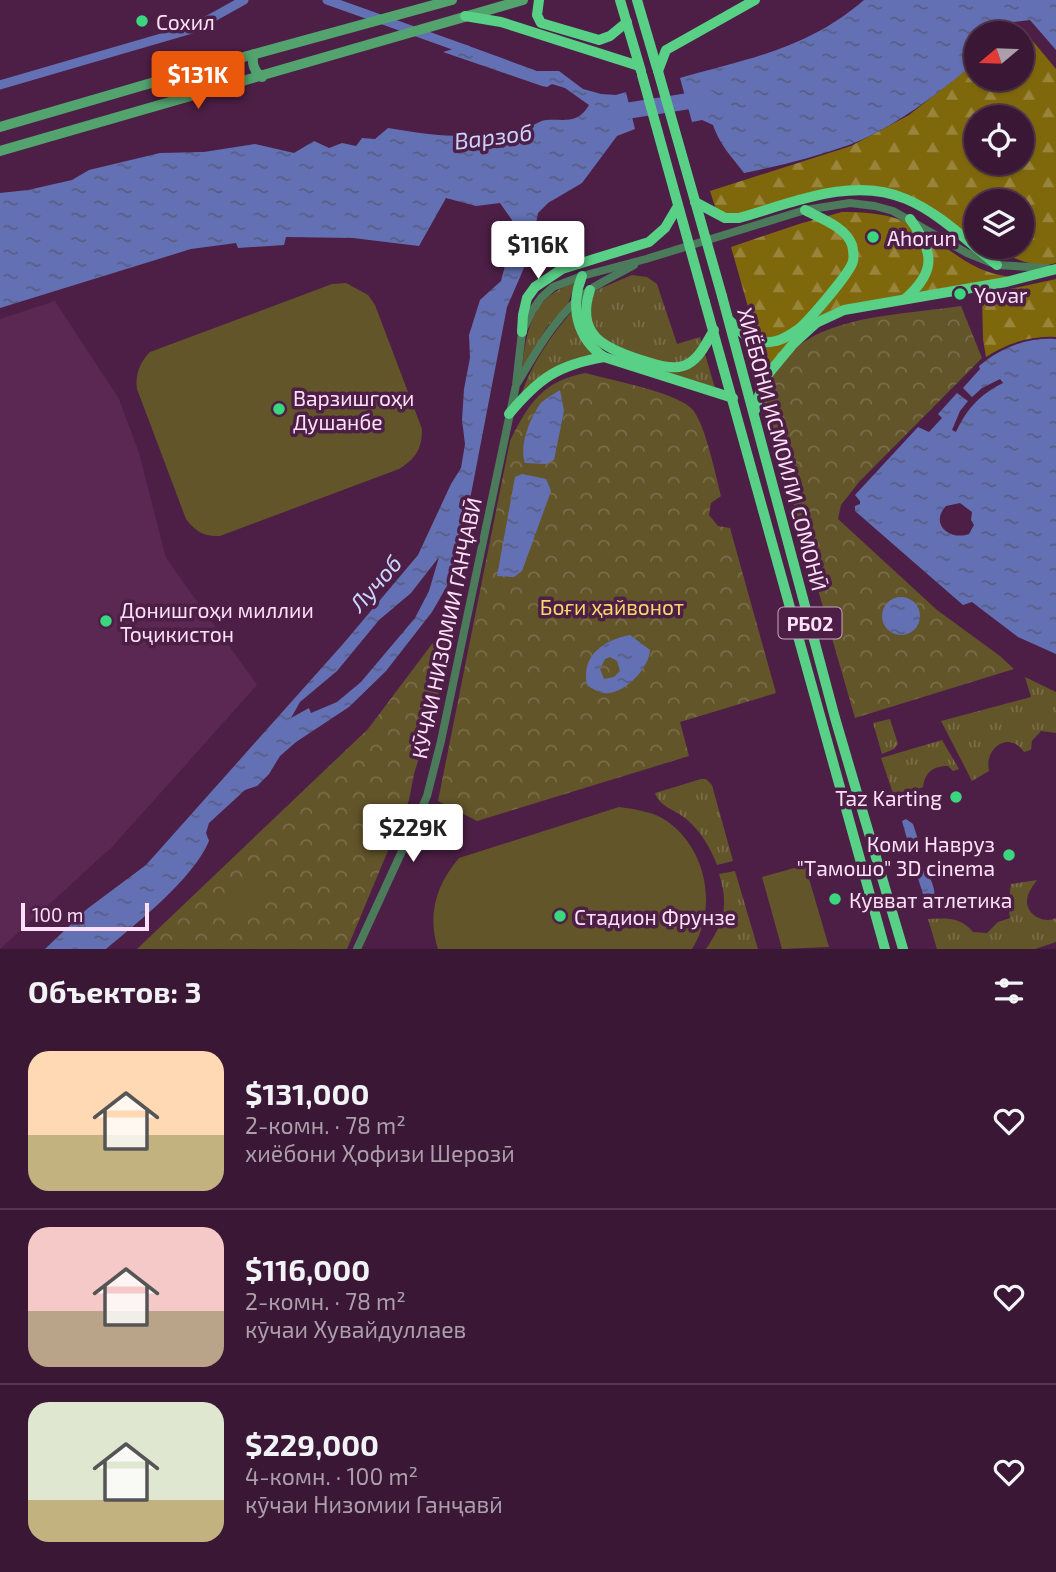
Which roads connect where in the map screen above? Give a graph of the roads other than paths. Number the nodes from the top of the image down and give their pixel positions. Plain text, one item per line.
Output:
1 (452, 0) edge
2 (523, 0) edge
3 (539, 0) edge
4 (755, 0) edge
5 (638, 1) edge
6 (621, 3) edge
7 (465, 16) junction
8 (626, 22) junction
9 (649, 38) junction
10 (666, 50) junction
11 (254, 54) junction
12 (201, 68) junction
13 (640, 71) junction
14 (658, 71) junction
15 (262, 77) junction
16 (209, 92) junction
17 (0, 127) edge
18 (0, 151) edge
19 (695, 202) junction
20 (678, 206) junction
21 (806, 210) junction
22 (910, 219) junction
23 (646, 259) junction
24 (997, 265) junction
25 (1056, 268) edge
26 (582, 276) junction
27 (590, 290) junction
28 (905, 299) junction
29 (575, 302) junction
30 (729, 319) junction
31 (713, 330) junction
32 (522, 332) junction
33 (604, 357) junction
34 (516, 385) junction
35 (733, 398) junction
36 (754, 413) junction
37 (509, 414) junction
38 (357, 949) edge
39 (885, 949) edge
40 (903, 949) edge

1 - 11 main road
2 - 7 main road
3 - 8 highway
4 - 10 highway
5 - 9 highway, ХИЁБОНИ ИСМОИЛИ СОМОНӢ / РБ02
6 - 8 highway, ХИЁБОНИ ИСМОИЛИ СОМОНӢ / РБ02
7 - 13 highway
7 - 15 main road
8 - 13 highway, ХИЁБОНИ ИСМОИЛИ СОМОНӢ / РБ02
9 - 10 highway
9 - 14 highway, ХИЁБОНИ ИСМОИЛИ СОМОНӢ / РБ02
10 - 14 highway
11 - 12 main road
11 - 15 main road
12 - 16 main road
12 - 17 main road
13 - 20 highway, ХИЁБОНИ ИСМОИЛИ СОМОНӢ / РБ02, bridge
14 - 19 highway, ХИЁБОНИ ИСМОИЛИ СОМОНӢ / РБ02, bridge
15 - 16 main road
16 - 18 main road
19 - 24 highway
19 - 30 highway, ХИЁБОНИ ИСМОИЛИ СОМОНӢ / РБ02, bridge
20 - 31 highway, ХИЁБОНИ ИСМОИЛИ СОМОНӢ / РБ02, bridge
20 - 32 highway
21 - 22 street
21 - 23 street
21 - 30 highway
22 - 24 street
22 - 28 highway
23 - 26 street
23 - 27 street
24 - 25 street
25 - 28 highway
26 - 29 highway
26 - 32 street
27 - 29 street
27 - 31 highway
28 - 36 highway
29 - 33 highway
29 - 34 street
30 - 36 highway, ХИЁБОНИ ИСМОИЛИ СОМОНӢ / РБ02
31 - 35 highway, ХИЁБОНИ ИСМОИЛИ СОМОНӢ / РБ02
32 - 34 street
33 - 35 highway
33 - 37 highway
34 - 37 street, КӮЧАИ НИЗОМИИ ГАНҶАВӢ
35 - 39 highway, ХИЁБОНИ ИСМОИЛИ СОМОНӢ / РБ02
36 - 40 highway, ХИЁБОНИ ИСМОИЛИ СОМОНӢ / РБ02
37 - 38 street, КӮЧАИ НИЗОМИИ ГАНҶАВӢ

